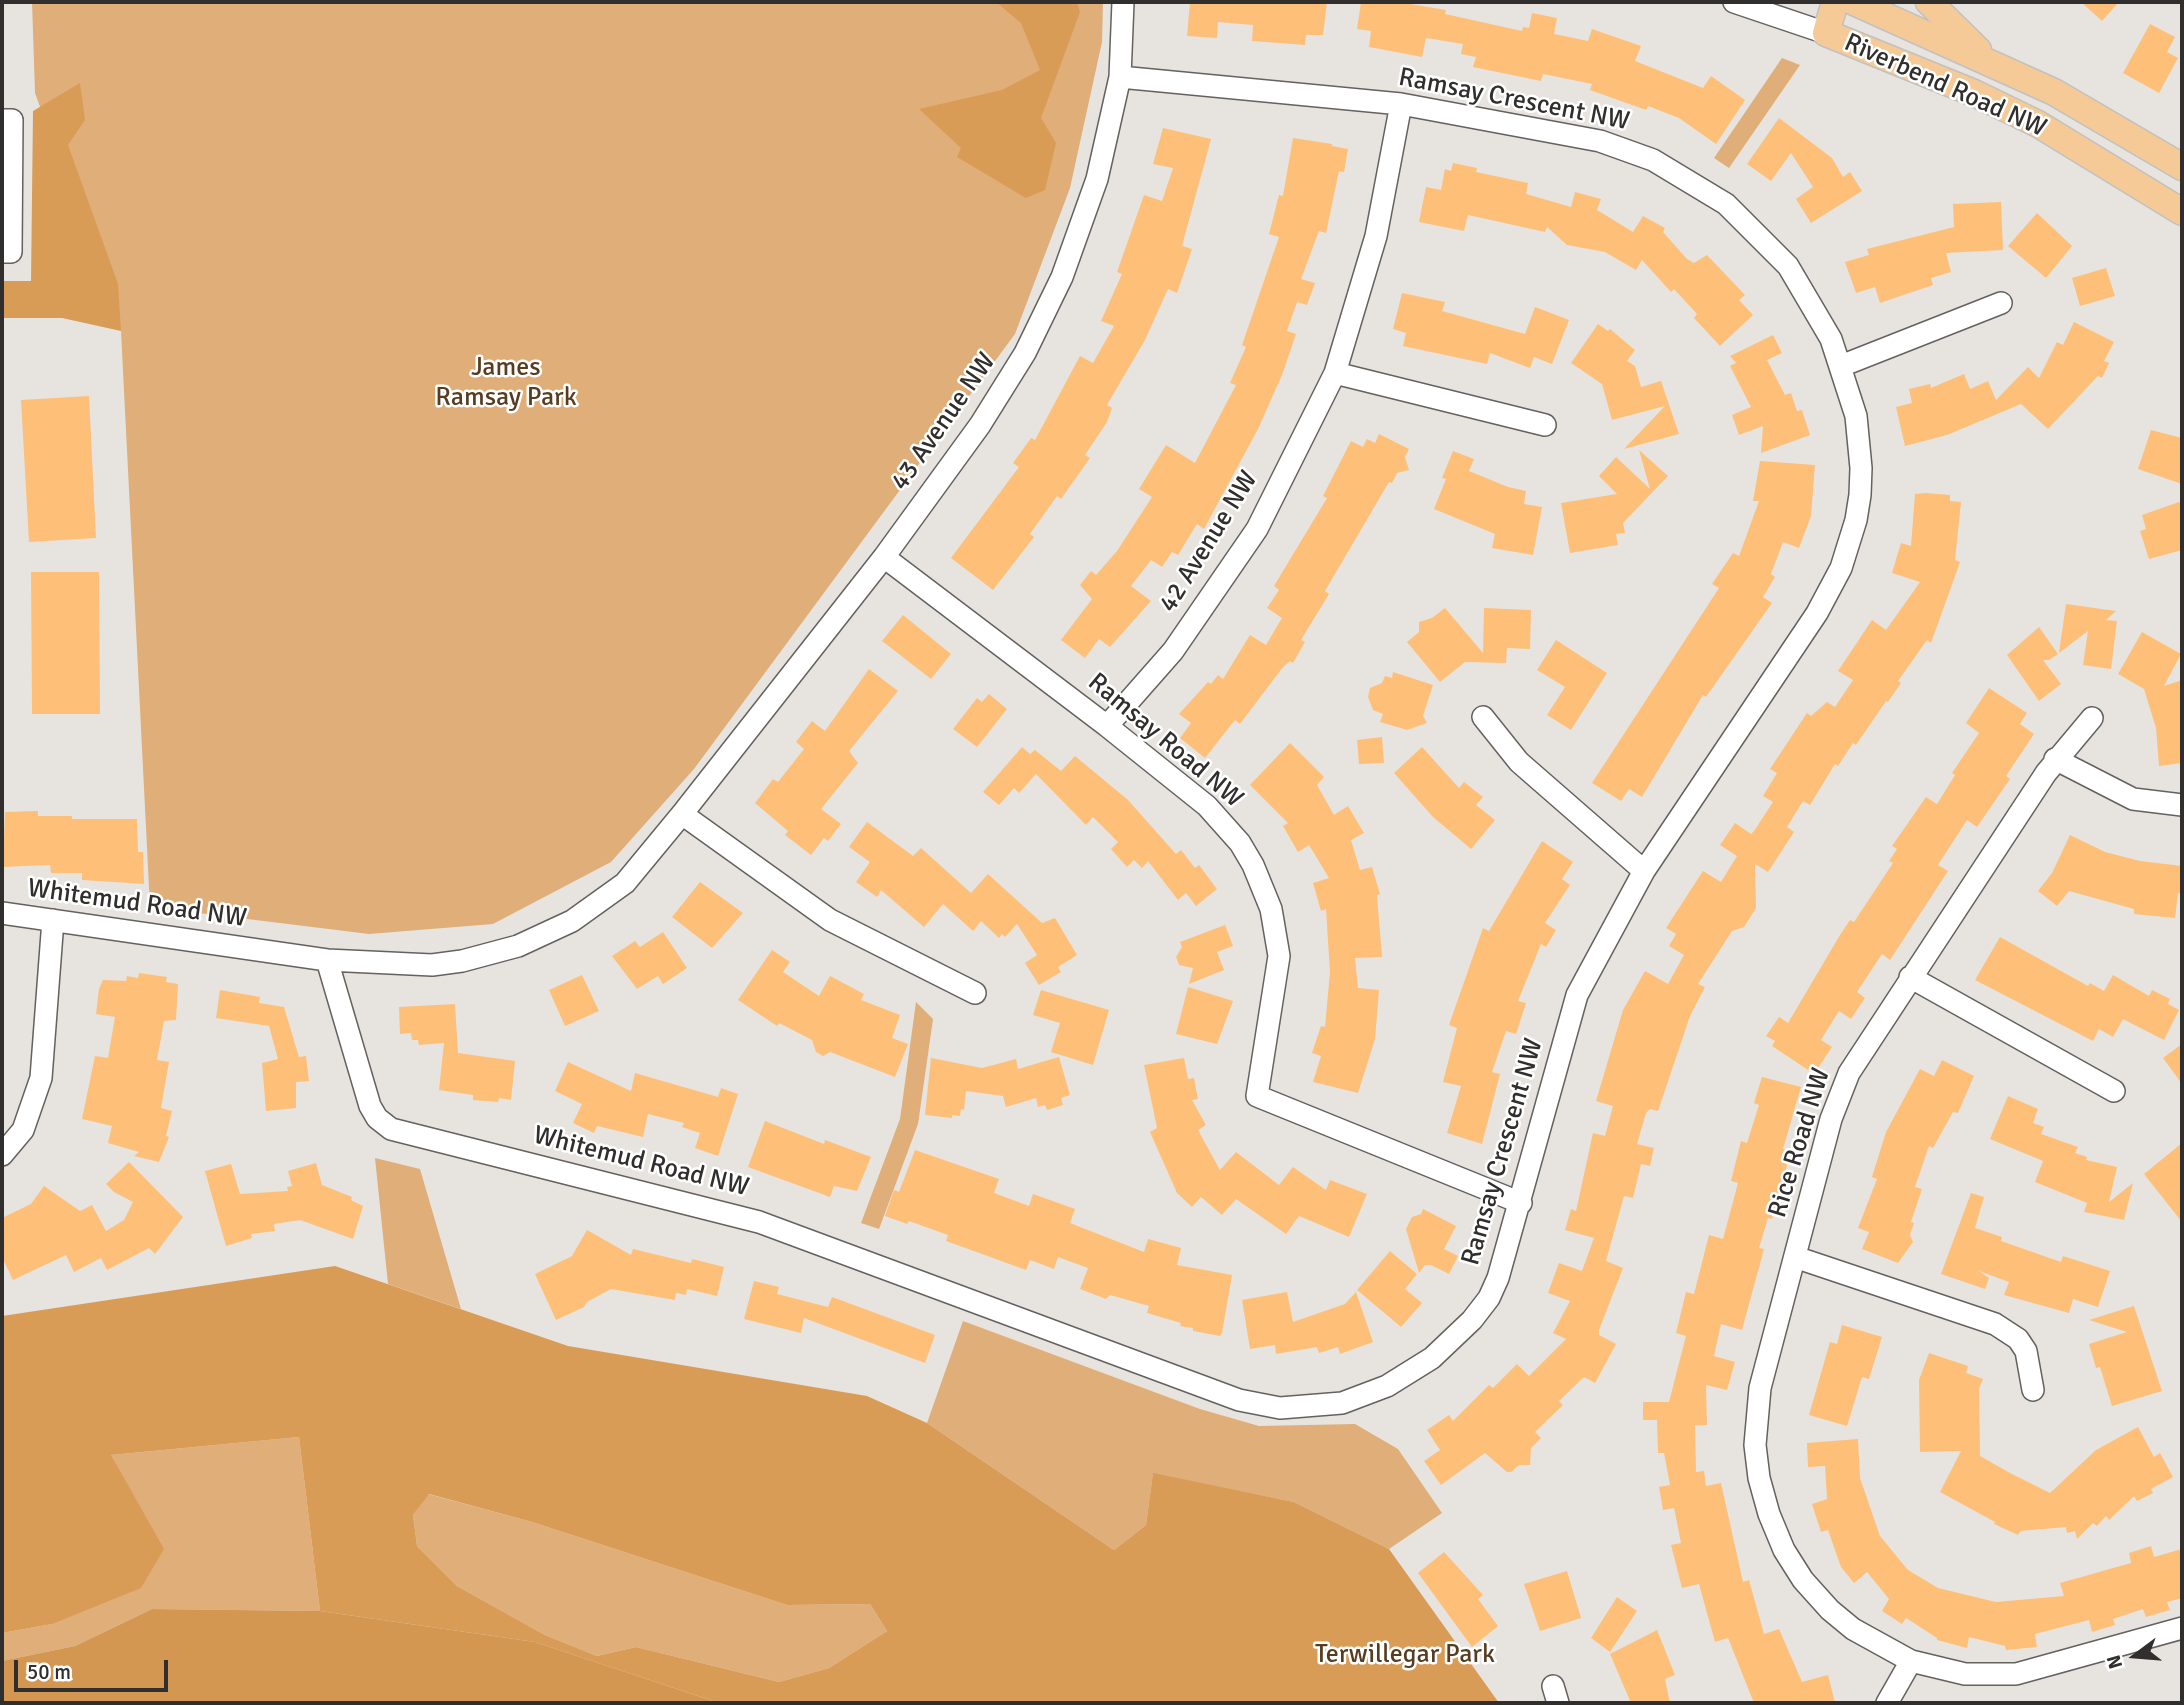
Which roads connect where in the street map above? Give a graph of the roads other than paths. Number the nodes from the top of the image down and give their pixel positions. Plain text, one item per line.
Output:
1 (1123, 2) edge
2 (1734, 2) edge
3 (1835, 2) edge
4 (1854, 2) edge
5 (1929, 2) edge
6 (1826, 33) junction
7 (1989, 61) junction
8 (1120, 77) junction
9 (1401, 104) junction
10 (2, 120) edge
11 (2182, 167) edge
12 (2182, 212) edge
13 (2, 253) edge
14 (2001, 303) dead end
15 (1841, 366) junction
16 (1335, 373) junction
17 (1545, 425) dead end
18 (884, 557) junction
19 (1483, 717) dead end
20 (2092, 718) dead end
21 (1107, 726) junction
22 (2055, 759) junction
23 (2182, 805) edge
24 (682, 814) junction
25 (1644, 872) junction
26 (2, 913) edge
27 (53, 920) junction
28 (327, 960) junction
29 (1910, 977) junction
30 (975, 993) dead end
31 (2113, 1091) dead end
32 (2, 1155) edge
33 (1521, 1203) junction
34 (1795, 1257) junction
35 (2033, 1390) dead end
36 (1359, 1398) joint
37 (2182, 1628) edge
38 (1911, 1661) junction
39 (1887, 1703) edge

1 - 8 street, 43 Avenue NW
2 - 6 street, Riverbend Road NW
3 - 6 main road
4 - 7 main road, Riverbend Road NW
5 - 7 main road
6 - 12 main road, Riverbend Road NW
7 - 11 main road, Riverbend Road NW
8 - 9 street, Ramsay Crescent NW
8 - 18 street, 43 Avenue NW
9 - 15 street, Ramsay Crescent NW
9 - 16 street, 42 Avenue NW
10 - 13 street
14 - 15 street
15 - 25 street, Ramsay Crescent NW
16 - 17 street
16 - 21 street, 42 Avenue NW
18 - 21 street, Ramsay Road NW
18 - 24 street, 43 Avenue NW
19 - 25 street
20 - 22 street, Rice Road NW
21 - 33 street, Ramsay Road NW
22 - 23 street
22 - 29 street, Rice Road NW
24 - 28 street, 43 Avenue NW
24 - 30 street
25 - 33 street, Ramsay Crescent NW
26 - 27 street, Whitemud Road NW
27 - 28 street, Whitemud Road NW
27 - 32 street
28 - 36 street, Whitemud Road NW
29 - 31 street
29 - 34 street, Rice Road NW
33 - 36 street, Ramsay Crescent NW
34 - 35 street, Rice Road NW
34 - 38 street, Rice Road NW
37 - 38 street, Rice Road NW
38 - 39 street

